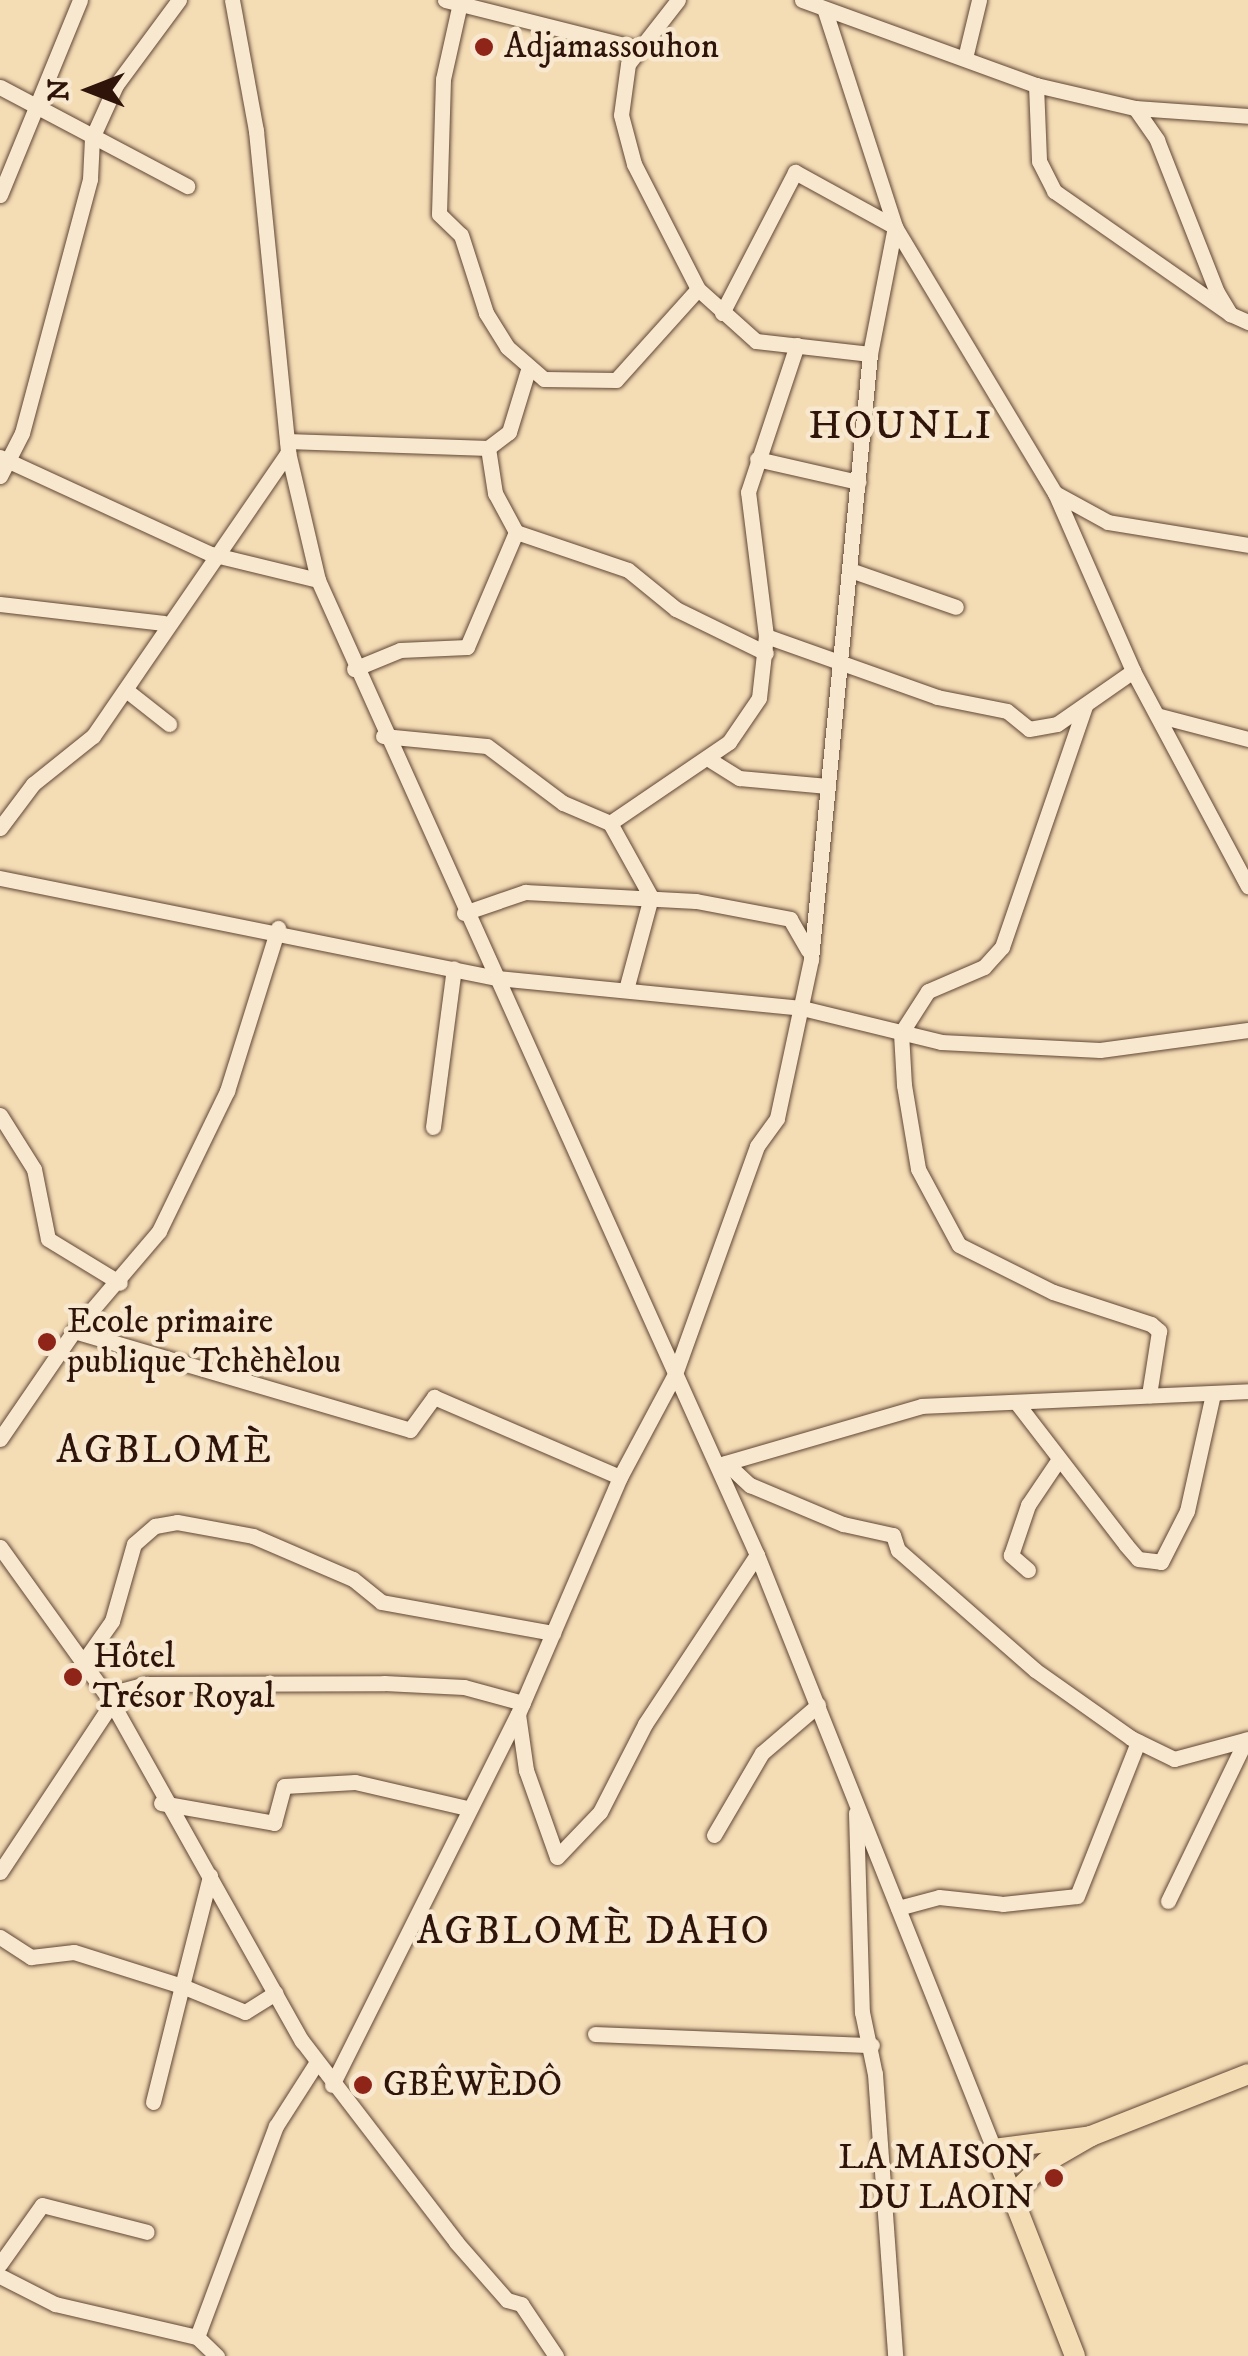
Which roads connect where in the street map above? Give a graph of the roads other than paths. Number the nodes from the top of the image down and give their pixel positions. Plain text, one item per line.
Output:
1 (80, 0) edge
2 (179, 0) edge
3 (232, 0) edge
4 (678, 0) edge
5 (802, 0) edge
6 (980, 0) edge
7 (453, 2) edge
8 (825, 11) junction
9 (636, 48) junction
10 (965, 58) junction
11 (1036, 85) junction
12 (0, 86) edge
13 (1135, 108) junction
14 (36, 110) junction
15 (1248, 116) edge
16 (92, 138) junction
17 (186, 186) dead end
18 (0, 195) edge
19 (894, 228) junction
20 (698, 288) junction
21 (722, 313) junction
22 (1230, 314) junction
23 (1248, 322) edge
24 (796, 345) junction
25 (870, 354) junction
26 (528, 370) junction
27 (288, 446) junction
28 (488, 448) junction
29 (757, 459) junction
30 (6, 460) edge
31 (0, 476) edge
32 (858, 482) junction
33 (1055, 493) junction
34 (516, 532) junction
35 (1248, 544) edge
36 (211, 554) junction
37 (850, 570) junction
38 (318, 580) junction
39 (0, 604) edge
40 (956, 607) dead end
41 (164, 623) junction
42 (766, 644) junction
43 (841, 663) junction
44 (354, 669) junction
45 (1133, 671) junction
46 (126, 690) junction
47 (1086, 706) junction
48 (1160, 716) junction
49 (170, 724) dead end
50 (1244, 729) edge
51 (383, 736) junction
52 (706, 758) junction
53 (828, 786) junction
54 (610, 823) junction
55 (0, 828) edge
56 (0, 878) edge
57 (1248, 886) edge
58 (651, 898) junction
59 (464, 913) junction
60 (278, 928) junction
61 (811, 958) junction
62 (454, 968) junction
63 (496, 978) junction
64 (627, 986) junction
65 (802, 1008) junction
66 (1248, 1030) edge
67 (902, 1033) junction
68 (0, 1115) edge
69 (433, 1128) dead end
70 (120, 1283) junction
71 (74, 1331) junction
72 (676, 1374) junction
73 (1248, 1391) edge
74 (1213, 1394) junction
75 (1149, 1395) junction
76 (1016, 1402) junction
77 (0, 1439) edge
78 (1057, 1462) junction
79 (722, 1464) junction
80 (620, 1477) junction
81 (0, 1547) edge
82 (757, 1555) junction
83 (1028, 1570) dead end
84 (553, 1633) junction
85 (81, 1665) junction
86 (112, 1703) junction
87 (818, 1705) junction
88 (521, 1709) junction
89 (1247, 1739) edge
90 (1138, 1742) junction
91 (856, 1798) junction
92 (161, 1803) junction
93 (467, 1808) junction
94 (714, 1835) dead end
95 (0, 1872) edge
96 (210, 1876) junction
97 (1168, 1901) dead end
98 (898, 1908) junction
99 (0, 1938) edge
100 (182, 1986) junction
101 (276, 1993) junction
102 (595, 2034) dead end
103 (872, 2046) junction
104 (317, 2062) junction
105 (1248, 2074) edge
106 (332, 2085) junction
107 (152, 2102) dead end
108 (1091, 2136) junction
109 (994, 2149) junction
110 (1011, 2196) junction
111 (148, 2232) dead end
112 (0, 2264) edge
113 (0, 2276) edge
114 (197, 2337) junction
115 (217, 2356) edge
116 (556, 2356) edge
117 (895, 2356) edge
118 (1074, 2356) edge

1 - 14 street
2 - 16 street
3 - 27 street
4 - 9 street
5 - 8 street
6 - 10 street
7 - 9 street
7 - 26 street
8 - 10 street
8 - 19 street
9 - 20 street
10 - 11 street
11 - 13 street
11 - 22 street
12 - 14 street
13 - 15 street
13 - 22 street
14 - 16 street
14 - 18 street
16 - 17 street
16 - 30 street
19 - 21 street
19 - 25 street
19 - 33 street
20 - 21 street
20 - 26 street
21 - 24 street
22 - 23 street
24 - 25 street
24 - 29 street
25 - 32 street
26 - 28 street
27 - 28 street
27 - 36 street
27 - 38 street
28 - 34 street
29 - 32 street
29 - 42 street
30 - 31 street
30 - 36 street
32 - 37 street
33 - 35 street
33 - 45 street
34 - 42 street
34 - 44 street
36 - 38 street
36 - 41 street
37 - 40 street
37 - 43 street
38 - 44 street
39 - 41 street
41 - 46 street
42 - 43 street
42 - 52 street
43 - 47 street
43 - 53 street
44 - 51 street
45 - 47 street
45 - 48 street
46 - 49 street
46 - 55 street
47 - 67 street
48 - 50 street
48 - 57 street
51 - 54 street
51 - 59 street
52 - 53 street
52 - 54 street
53 - 61 street
54 - 58 street
56 - 60 street
58 - 59 street
58 - 61 street
58 - 64 street
59 - 63 street
60 - 62 street
60 - 70 street
61 - 65 street
62 - 63 street
62 - 69 street
63 - 64 street
63 - 72 street
64 - 65 street
65 - 67 street
65 - 72 street
66 - 67 street
67 - 75 street
68 - 70 street
70 - 71 street
71 - 77 street
71 - 80 street
72 - 79 street
72 - 80 street
73 - 74 street
74 - 75 street
74 - 78 street
75 - 76 street
76 - 78 street
76 - 79 street
78 - 83 street
79 - 82 street
79 - 90 street
80 - 84 street
81 - 85 street
82 - 87 street
82 - 88 street
84 - 85 street
84 - 88 street
85 - 86 street
86 - 88 street
86 - 92 street
86 - 95 street
87 - 91 street
87 - 94 street
88 - 93 street
89 - 90 street
89 - 97 street
90 - 98 street
91 - 98 street
91 - 103 street
92 - 93 street
92 - 96 street
93 - 106 street
96 - 100 street
96 - 101 street
98 - 109 street
99 - 100 street
100 - 101 street
100 - 107 street
101 - 104 street
102 - 103 street
103 - 117 street
104 - 106 street
104 - 114 street
105 - 108 main road
106 - 116 street
108 - 109 main road
108 - 110 main road
109 - 110 main road
110 - 118 main road
111 - 112 street
113 - 114 street
114 - 115 street

